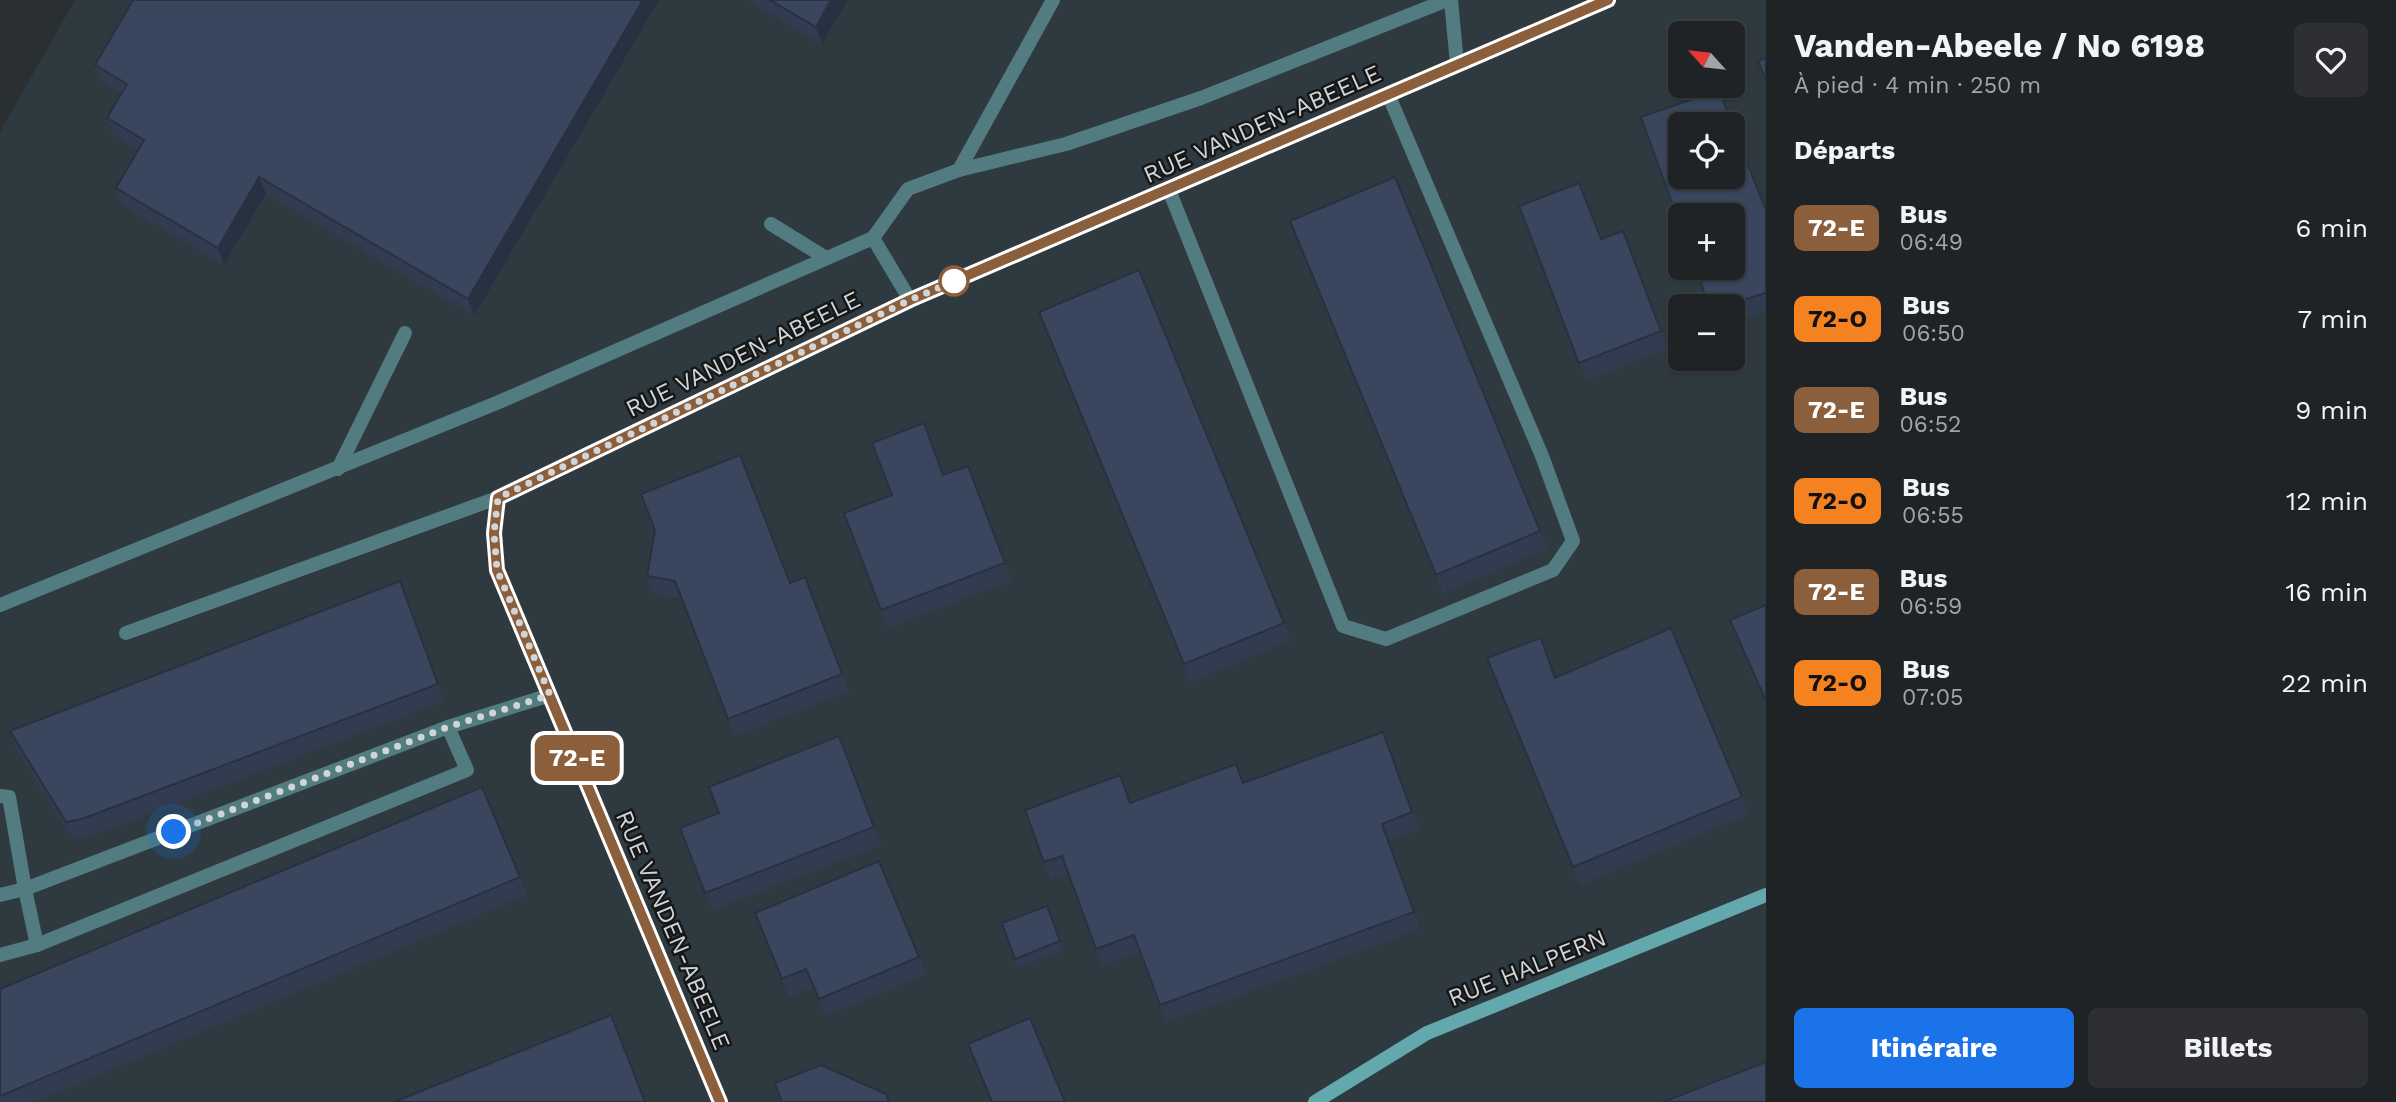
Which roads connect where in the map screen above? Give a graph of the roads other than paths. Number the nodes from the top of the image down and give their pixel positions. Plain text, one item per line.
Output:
1 (1053, 0) edge
2 (1449, 0) edge
3 (1608, 0) edge
4 (1457, 64) junction
5 (1388, 94) junction
6 (959, 170) junction
7 (1169, 190) junction
8 (771, 224) dead end
9 (873, 238) junction
10 (825, 258) junction
11 (910, 300) junction
12 (405, 333) dead end
13 (338, 469) junction
14 (498, 498) junction
15 (0, 605) edge
16 (126, 633) dead end
17 (550, 695) junction
18 (448, 727) junction
19 (0, 796) edge
20 (25, 889) junction
21 (0, 895) edge
22 (1766, 895) edge
23 (37, 945) junction
24 (0, 955) edge
25 (720, 1102) edge
26 (1315, 1102) edge

1 - 6 street
2 - 4 street
2 - 6 street
3 - 4 street, RUE VANDEN-ABEELE
4 - 5 street, RUE VANDEN-ABEELE
5 - 7 street, RUE VANDEN-ABEELE
5 - 7 street
6 - 9 street
7 - 11 street, RUE VANDEN-ABEELE
8 - 10 street
9 - 10 street
9 - 11 street
10 - 13 street
11 - 14 street, RUE VANDEN-ABEELE
12 - 13 street
13 - 15 street
14 - 16 street
14 - 17 street, RUE VANDEN-ABEELE
17 - 18 street
17 - 25 street, RUE VANDEN-ABEELE
18 - 20 street
18 - 23 street
19 - 20 street
20 - 21 street
20 - 23 street
22 - 26 street, RUE HALPERN
23 - 24 street

